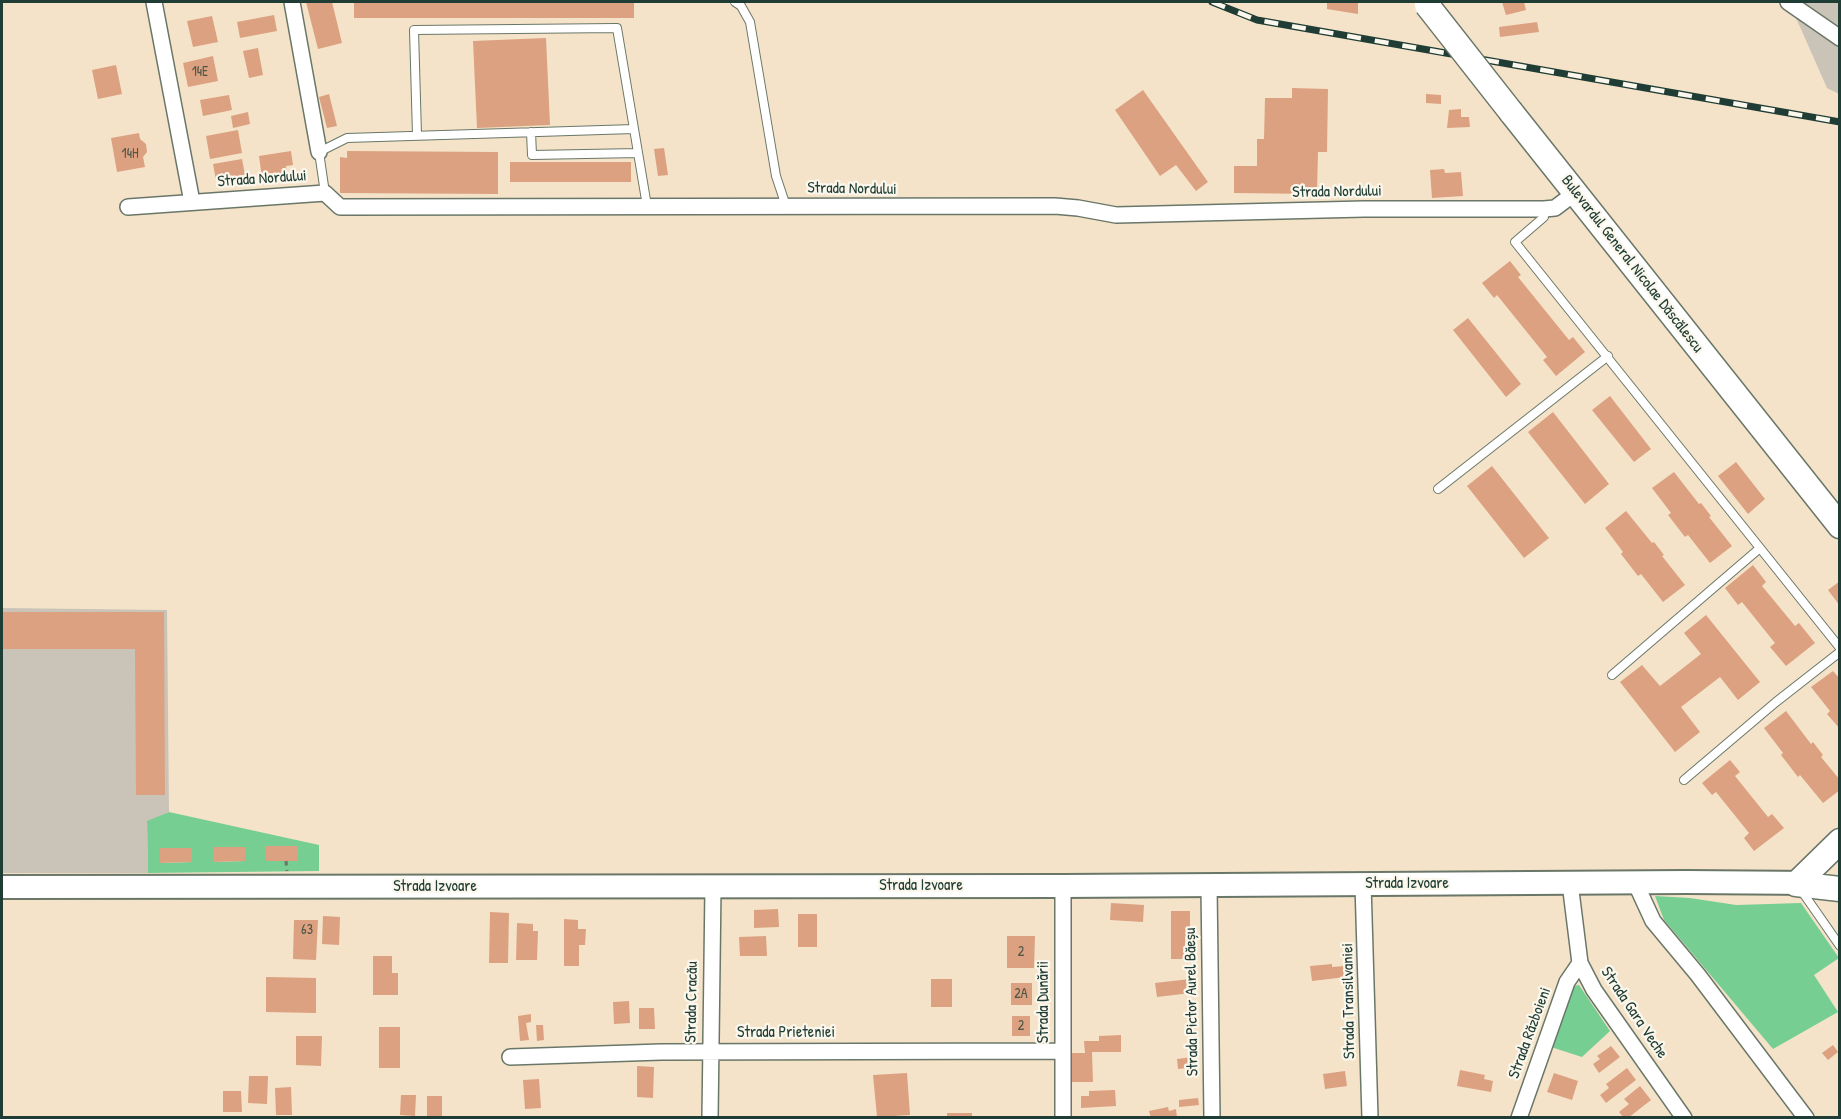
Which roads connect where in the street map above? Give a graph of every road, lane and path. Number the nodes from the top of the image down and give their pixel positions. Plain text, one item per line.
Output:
1 (154, 2) edge
2 (292, 2) edge
3 (735, 2) edge
4 (1788, 2) edge
5 (1425, 3) edge
6 (1839, 38) edge
7 (634, 129) junction
8 (531, 132) junction
9 (417, 135) junction
10 (319, 152) junction
11 (638, 153) junction
12 (325, 193) junction
13 (1575, 193) junction
14 (192, 202) junction
15 (647, 206) junction
16 (786, 206) junction
17 (128, 207) dead end
18 (1544, 209) junction
19 (1608, 356) junction
20 (1438, 489) dead end
21 (1839, 526) edge
22 (1760, 548) junction
23 (1836, 637) edge
24 (1839, 650) edge
25 (1612, 675) dead end
26 (1684, 780) dead end
27 (1839, 841) edge
28 (286, 861) dead end
29 (286, 872) dead end
30 (1839, 881) edge
31 (1635, 882) junction
32 (1570, 884) junction
33 (1796, 884) junction
34 (1363, 885) junction
35 (712, 886) junction
36 (1063, 886) junction
37 (1209, 886) junction
38 (2, 887) edge
39 (1839, 889) edge
40 (1839, 946) edge
41 (1580, 963) junction
42 (1062, 1051) junction
43 (709, 1052) junction
44 (510, 1057) dead end
45 (710, 1118) edge
46 (1063, 1118) edge
47 (1212, 1118) edge
48 (1370, 1118) edge
49 (1518, 1118) edge
50 (1684, 1118) edge
51 (1806, 1118) edge

1 - 14 street
2 - 10 street
3 - 16 lane
4 - 6 street
5 - 13 main road, Bulevardul General Nicolae Dăscălescu, bridge
7 - 8 lane
7 - 9 lane
7 - 11 lane
8 - 9 lane
8 - 11 lane
9 - 10 lane
10 - 12 lane
11 - 15 lane
12 - 14 street, Strada Nordului
12 - 15 street, Strada Nordului
13 - 18 street, Strada Nordului
13 - 21 main road, Bulevardul General Nicolae Dăscălescu
14 - 17 street, Strada Nordului
15 - 16 street, Strada Nordului
16 - 18 street, Strada Nordului
18 - 19 lane
19 - 20 lane
19 - 22 lane
22 - 23 lane
22 - 25 lane
23 - 24 lane
24 - 26 lane
27 - 33 main road
28 - 29 path
30 - 33 main road, Strada Izvoare
31 - 32 main road, Strada Izvoare
31 - 33 main road, Strada Izvoare
31 - 51 street
32 - 34 main road, Strada Izvoare
32 - 41 street, Strada Gara Veche
33 - 39 main road
33 - 40 lane
34 - 37 main road, Strada Izvoare
34 - 48 street, Strada Transilvaniei
35 - 36 main road, Strada Izvoare
35 - 38 main road, Strada Izvoare
35 - 43 street, Strada Cracău
36 - 37 main road, Strada Izvoare
36 - 42 street, Strada Dunării
37 - 47 street, Strada Pictor Aurel Băeșu
41 - 49 street, Strada Războieni
41 - 50 street, Strada Gara Veche
42 - 43 street, Strada Prieteniei
42 - 46 street, Strada Dunării
43 - 44 street, Strada Prieteniei
43 - 45 street, Strada Cracău

